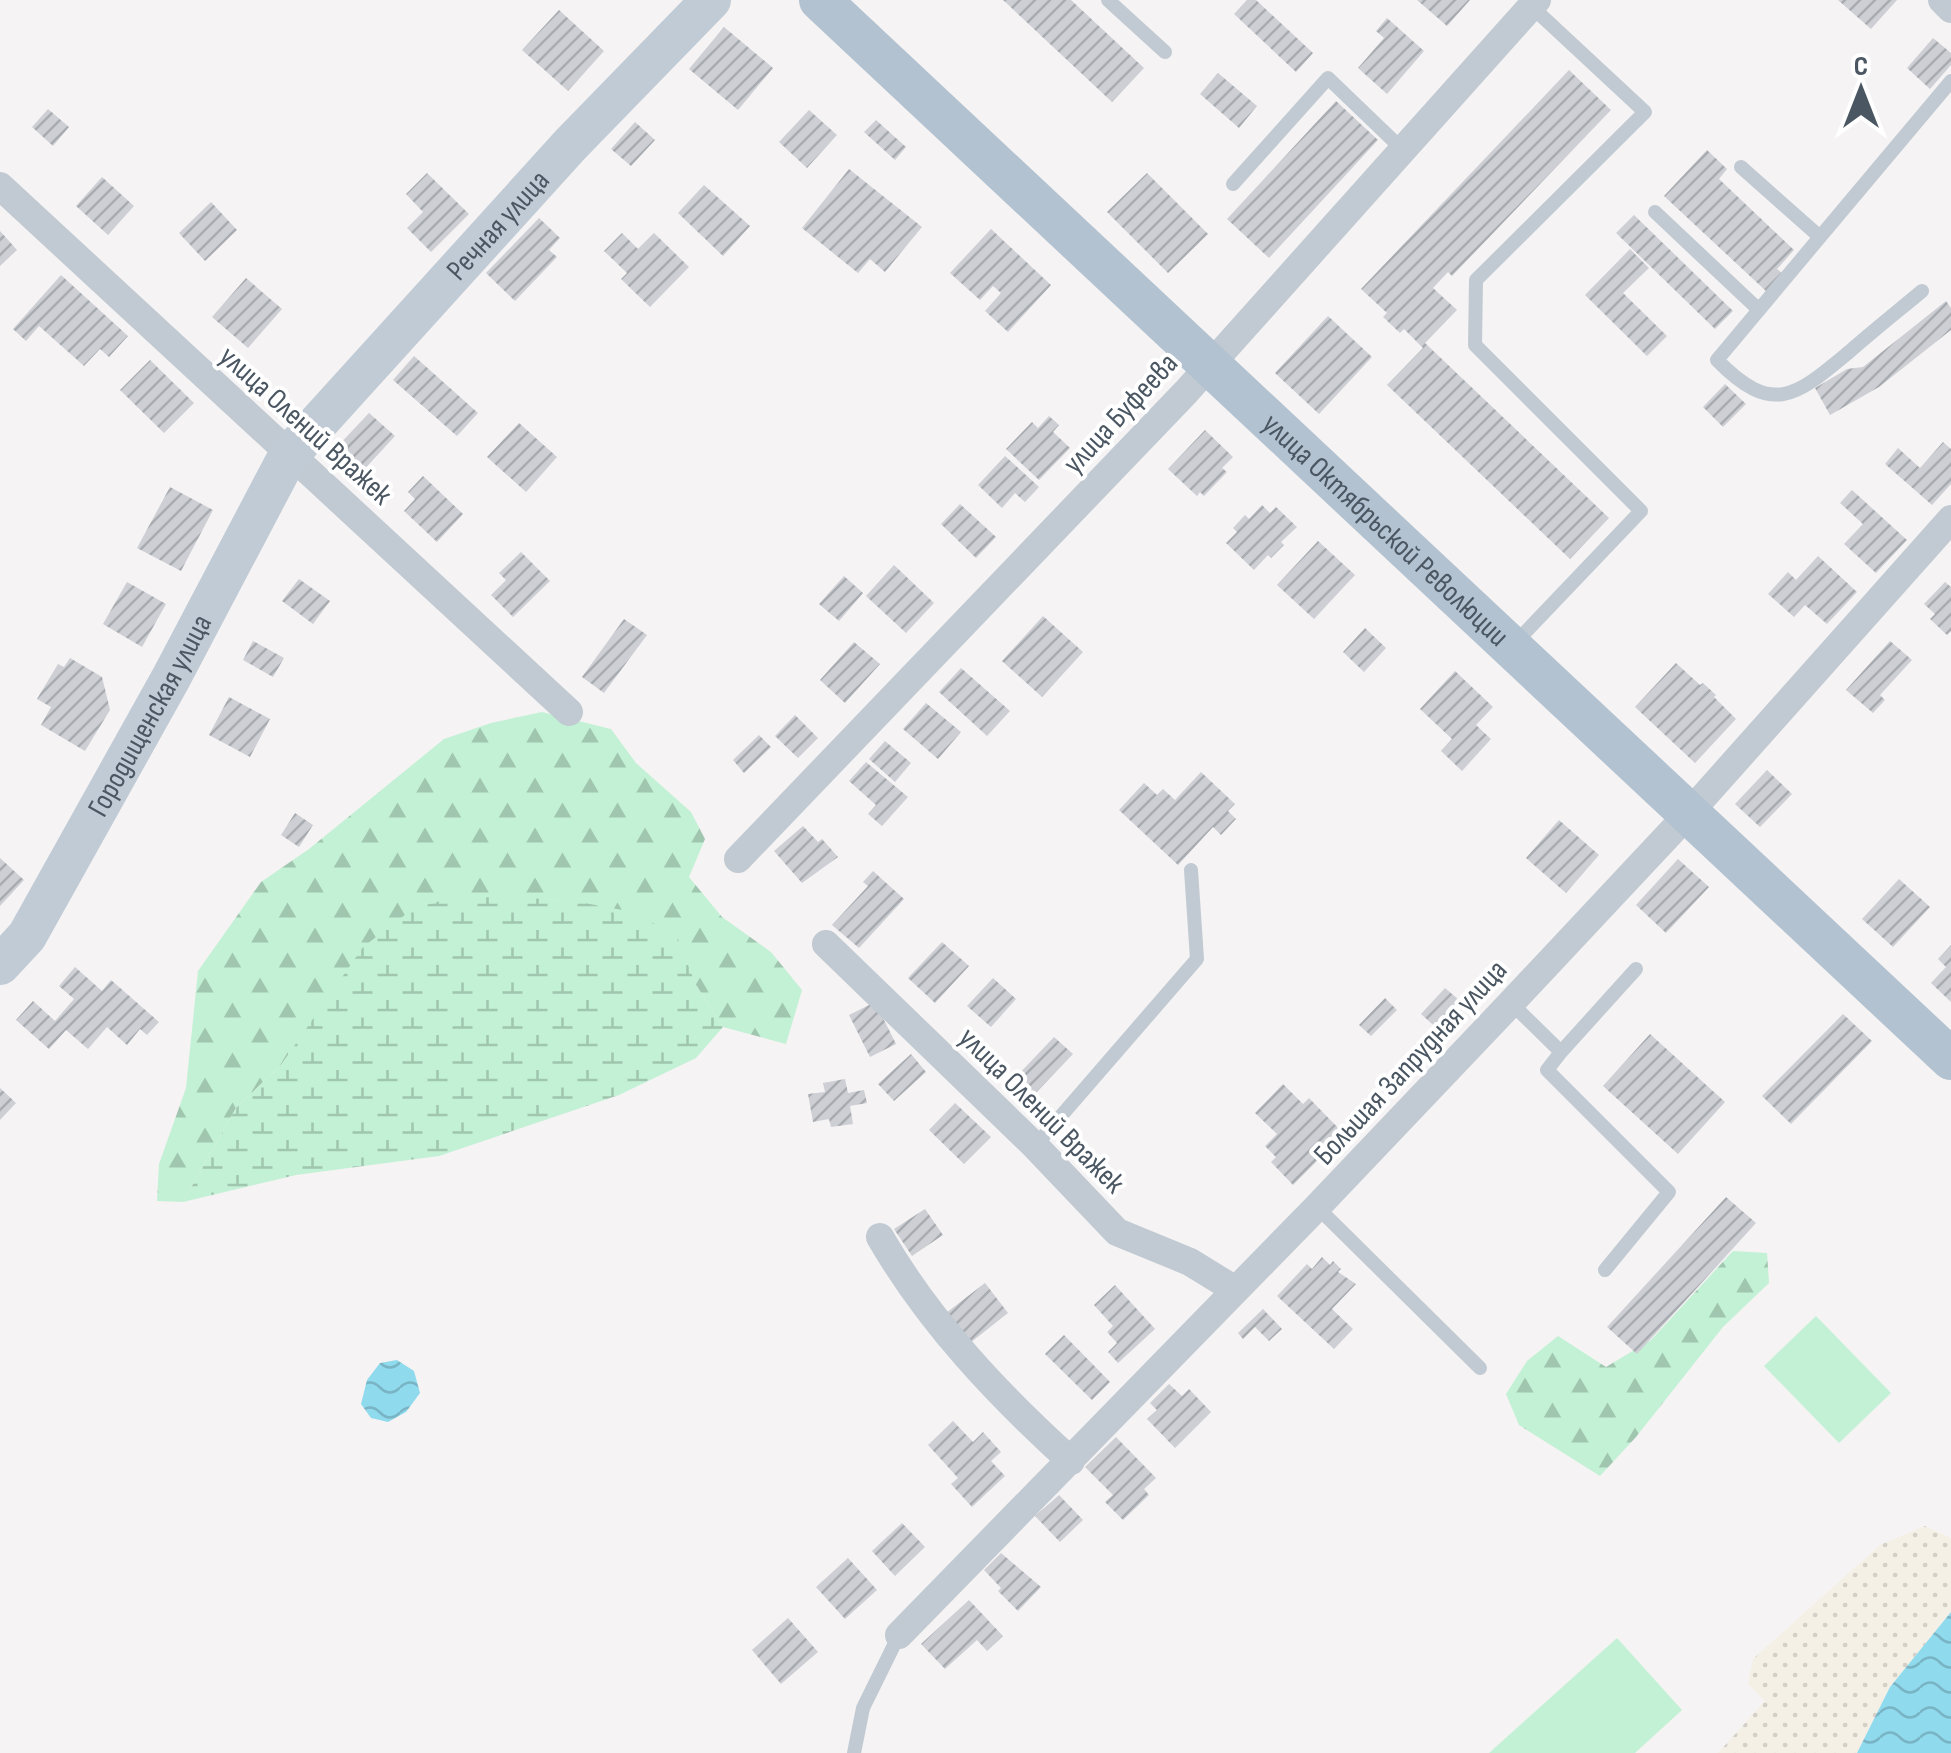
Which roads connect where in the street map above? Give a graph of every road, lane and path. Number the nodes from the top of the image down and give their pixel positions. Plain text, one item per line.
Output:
1 (711, 0) edge
2 (820, 0) edge
3 (1108, 0) edge
4 (1942, 0) edge
5 (1534, 3) edge
6 (1951, 9) edge
7 (1166, 52) dead end
8 (1951, 82) edge
9 (1402, 149) junction
10 (1741, 167) dead end
11 (1232, 184) dead end
12 (0, 186) edge
13 (1655, 212) dead end
14 (1820, 237) junction
15 (1922, 291) dead end
16 (1759, 310) junction
17 (1210, 364) junction
18 (288, 456) junction
19 (1951, 519) edge
20 (1513, 646) junction
21 (569, 712) dead end
22 (1690, 812) junction
23 (738, 858) dead end
24 (1191, 870) dead end
25 (826, 944) dead end
26 (0, 965) edge
27 (1636, 969) dead end
28 (1511, 1003) junction
29 (1561, 1052) junction
30 (1951, 1059) edge
31 (1036, 1146) junction
32 (1317, 1207) junction
33 (880, 1236) dead end
34 (1606, 1270) dead end
35 (1234, 1288) junction
36 (1480, 1368) dead end
37 (1071, 1461) junction
38 (899, 1635) joint
39 (854, 1753) edge

1 - 18 street, Речная улица
2 - 17 main road, улица Октябрьской Революции
3 - 7 lane
4 - 6 street
5 - 9 street, улица Буфеева
5 - 20 lane
8 - 14 lane
9 - 11 lane
9 - 17 street, улица Буфеева
10 - 14 lane
12 - 18 street, улица Олений Вражек
13 - 16 lane
14 - 16 lane
15 - 16 lane
17 - 20 main road, улица Октябрьской Революции
17 - 23 street, улица Буфеева
18 - 21 street, улица Олений Вражек
18 - 26 street, Городищенская улица
19 - 22 street, Большая Запрудная улица
20 - 22 main road, улица Октябрьской Революции
22 - 28 street, Большая Запрудная улица
22 - 30 main road, улица Октябрьской Революции
24 - 31 lane
25 - 31 street, улица Олений Вражек
27 - 29 lane
28 - 29 lane
28 - 32 street, Большая Запрудная улица
29 - 34 lane
31 - 35 street, улица Олений Вражек
32 - 35 street, Большая Запрудная улица
32 - 36 lane
33 - 37 street
35 - 37 street, Большая Запрудная улица
37 - 38 street, Большая Запрудная улица
38 - 39 lane

